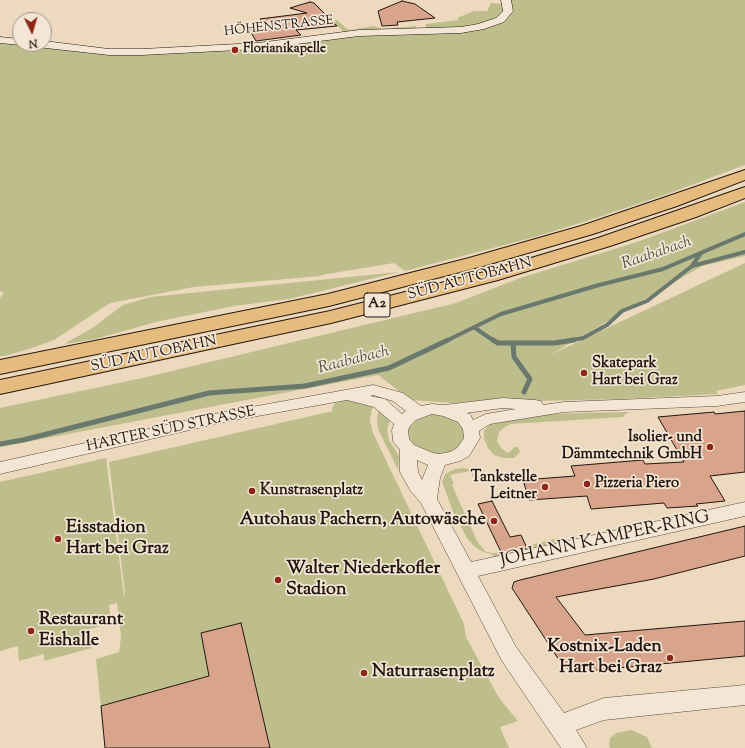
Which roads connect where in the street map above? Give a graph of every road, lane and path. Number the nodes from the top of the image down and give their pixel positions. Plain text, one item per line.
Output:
1 (506, 0) edge
2 (0, 40) edge
3 (12, 41) edge
4 (52, 46) edge
5 (745, 175) edge
6 (745, 192) edge
7 (0, 367) edge
8 (0, 387) edge
9 (344, 395) junction
10 (745, 397) edge
11 (564, 407) junction
12 (446, 411) junction
13 (418, 412) junction
14 (403, 423) junction
15 (471, 429) junction
16 (408, 449) junction
17 (439, 460) junction
18 (0, 468) edge
19 (428, 499) junction
20 (745, 509) edge
21 (465, 571) junction
22 (745, 695) edge
23 (560, 725) junction
24 (575, 748) edge

1 - 4 street, HÖHENSTRASSE
2 - 3 street
5 - 7 highway, SÜD AUTOBAHN / A2
6 - 8 highway, SÜD AUTOBAHN / A2
9 - 13 street, HARTER SÜD STRASSE
9 - 14 street, HARTER SÜD STRASSE
9 - 18 street, HARTER SÜD STRASSE
10 - 11 street
11 - 12 street
11 - 15 street
12 - 13 street
12 - 15 street
13 - 14 street
14 - 16 street
15 - 17 street
16 - 17 street
16 - 19 street
17 - 19 street
19 - 21 street
20 - 21 street, JOHANN KAMPER-RING
21 - 23 street
22 - 23 street
23 - 24 street

